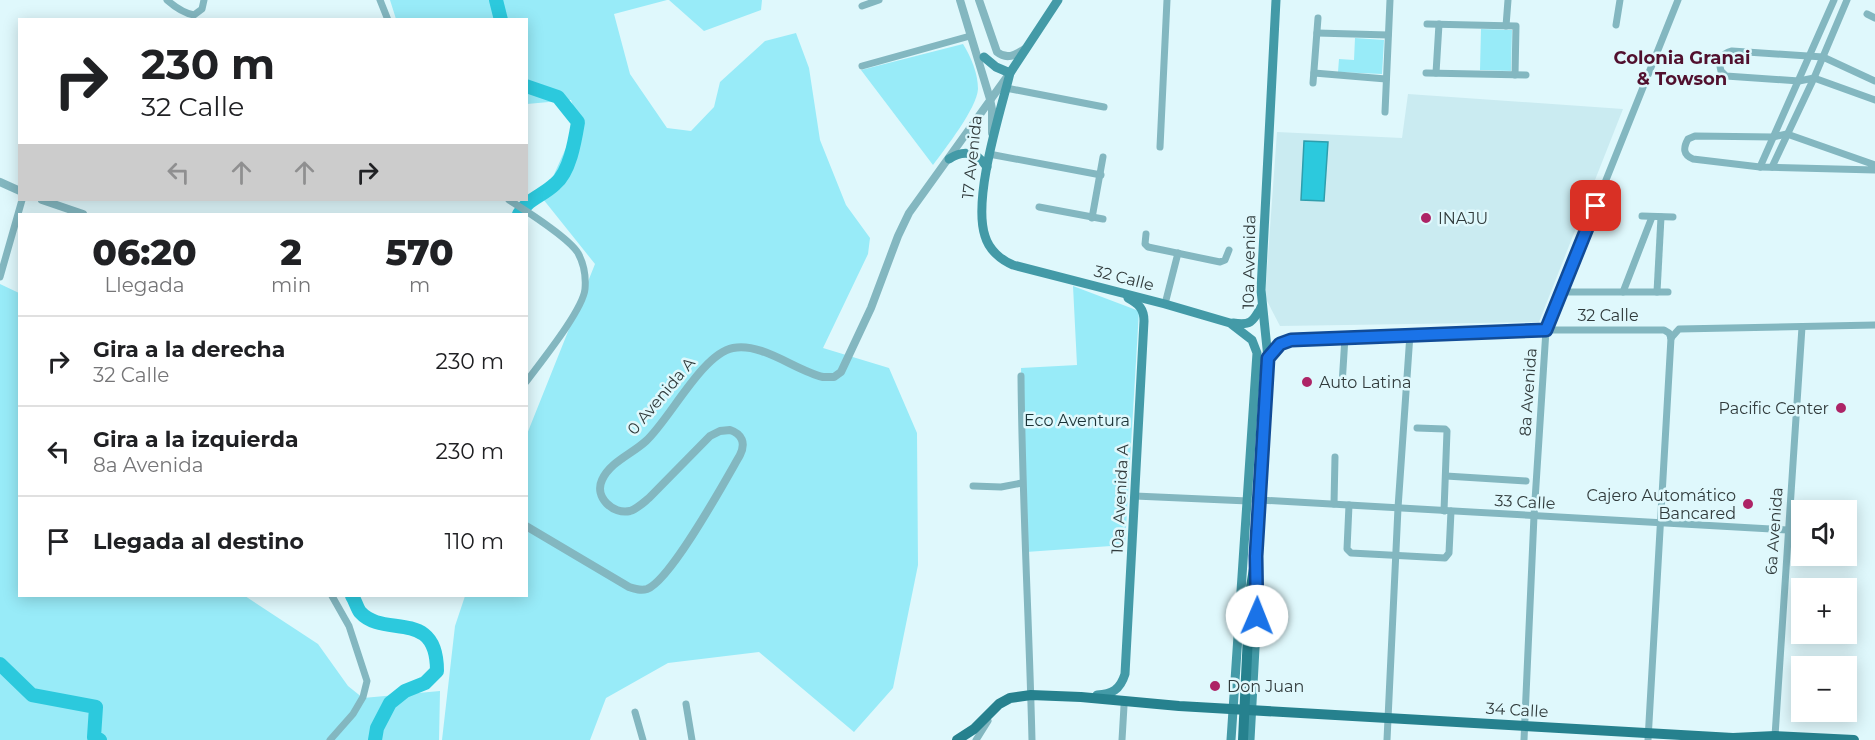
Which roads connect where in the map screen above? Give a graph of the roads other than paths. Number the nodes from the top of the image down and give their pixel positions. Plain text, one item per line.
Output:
1 (167, 0) edge
2 (204, 0) edge
3 (380, 0) edge
4 (879, 0) edge
5 (960, 0) edge
6 (979, 0) edge
7 (1167, 0) edge
8 (1276, 0) edge
9 (1390, 0) edge
10 (1508, 0) edge
11 (1620, 0) edge
12 (1678, 0) edge
13 (1834, 0) edge
14 (1847, 0) edge
15 (1053, 3) edge
16 (862, 6) dead end
17 (1867, 14) dead end
18 (387, 18) edge
19 (1318, 18) dead end
20 (1875, 18) edge
21 (1428, 24) dead end
22 (1438, 24) junction
23 (1616, 25) dead end
24 (1506, 26) junction
25 (1317, 33) junction
26 (1388, 35) junction
27 (970, 36) junction
28 (993, 44) junction
29 (975, 49) junction
30 (1025, 50) junction
31 (1810, 55) junction
32 (984, 57) junction
33 (1823, 57) junction
34 (862, 66) dead end
35 (1010, 72) junction
36 (1314, 73) junction
37 (1426, 73) dead end
38 (1436, 73) junction
39 (1515, 75) junction
40 (1526, 75) dead end
41 (1814, 78) junction
42 (1386, 79) junction
43 (1799, 81) junction
44 (1875, 81) edge
45 (1313, 83) dead end
46 (1006, 88) junction
47 (990, 99) junction
48 (1875, 100) edge
49 (1104, 107) dead end
50 (1384, 112) dead end
51 (1787, 134) junction
52 (1773, 137) junction
53 (1160, 147) dead end
54 (990, 150) junction
55 (1103, 157) dead end
56 (949, 159) junction
57 (987, 167) junction
58 (1760, 167) junction
59 (1772, 167) junction
60 (1875, 168) edge
61 (1101, 175) junction
62 (0, 182) edge
63 (18, 190) edge
64 (45, 201) edge
65 (511, 201) edge
66 (1039, 207) dead end
67 (75, 213) edge
68 (18, 214) edge
69 (1642, 216) dead end
70 (1652, 217) junction
71 (1660, 217) junction
72 (1673, 217) dead end
73 (1092, 218) junction
74 (1102, 219) dead end
75 (1146, 234) dead end
76 (990, 247) joint
77 (1229, 250) dead end
78 (1178, 253) junction
79 (0, 277) edge
80 (1109, 289) junction
81 (1561, 292) junction
82 (1623, 292) junction
83 (1657, 292) junction
84 (1668, 292) dead end
85 (1165, 304) junction
86 (1261, 307) junction
87 (1230, 323) junction
88 (1875, 325) edge
89 (1802, 327) junction
90 (1546, 330) junction
91 (1410, 334) junction
92 (1345, 338) junction
93 (1671, 338) junction
94 (1268, 358) junction
95 (1021, 376) dead end
96 (528, 379) edge
97 (1342, 385) dead end
98 (1418, 428) dead end
99 (1335, 457) dead end
100 (1250, 464) junction
101 (1446, 476) junction
102 (1526, 481) dead end
103 (1022, 483) junction
104 (973, 486) dead end
105 (1135, 496) junction
106 (1260, 500) junction
107 (1248, 501) junction
108 (1334, 504) junction
109 (1349, 505) junction
110 (1398, 508) junction
111 (1448, 511) junction
112 (1534, 516) junction
113 (1661, 523) junction
114 (528, 527) edge
115 (1788, 531) junction
116 (1397, 554) junction
117 (1256, 556) junction
118 (333, 597) edge
119 (1234, 685) junction
120 (1254, 685) junction
121 (1031, 695) junction
122 (1052, 696) junction
123 (1081, 697) junction
124 (686, 704) dead end
125 (999, 704) junction
126 (1124, 706) junction
127 (1179, 706) junction
128 (1232, 709) junction
129 (1252, 710) junction
130 (635, 712) dead end
131 (1388, 718) junction
132 (1524, 726) junction
133 (1775, 736) junction
134 (1648, 737) edge
135 (1738, 739) edge
136 (330, 740) edge
137 (643, 740) edge
138 (692, 740) edge
139 (957, 740) edge
140 (976, 740) edge
141 (1032, 740) edge
142 (1122, 740) edge
143 (1231, 740) edge
144 (1243, 740) edge
145 (1250, 740) edge
146 (1387, 740) edge
147 (1524, 740) edge
148 (1854, 740) edge

1 - 2 street
3 - 18 street
4 - 16 street
5 - 27 street, 17 Avenida
6 - 28 street
7 - 53 street
8 - 86 main road, 10a Avenida
9 - 26 street
10 - 24 street
11 - 23 street
12 - 81 street, 8a Avenida
13 - 31 street
14 - 33 street
15 - 30 main road
17 - 20 street
19 - 25 street
21 - 22 street
22 - 24 street
22 - 38 street
24 - 39 street
25 - 26 street
25 - 36 street
26 - 42 street
27 - 29 street, 17 Avenida
27 - 34 street
28 - 30 street
28 - 32 street
29 - 32 street
29 - 47 street, 17 Avenida
30 - 35 main road
31 - 33 street
31 - 43 street
31 - 43 street
32 - 35 main road
33 - 41 street
33 - 44 street
35 - 46 main road
35 - 47 street, 0 Avenida A
36 - 42 street
36 - 45 street
37 - 38 street
38 - 39 street
39 - 40 street
41 - 43 street
41 - 48 street
41 - 51 street
42 - 50 street
43 - 52 street
46 - 49 street
46 - 54 main road
47 - 54 street, 17 Avenida
47 - 56 street, 0 Avenida A
51 - 52 street
51 - 59 street
51 - 60 street
52 - 58 street
52 - 58 street
54 - 57 main road, 17 Avenida
54 - 61 street
55 - 61 street
56 - 57 main road
56 - 114 street, 0 Avenida A
57 - 76 main road, 17 Avenida
58 - 59 street
59 - 60 street
61 - 73 street
62 - 63 street
64 - 67 street
65 - 96 street
66 - 73 street
68 - 79 street
69 - 70 street
70 - 71 street
70 - 82 street
71 - 72 street
71 - 83 street
73 - 74 street
75 - 78 street
76 - 80 main road, 32 Calle
77 - 78 street
78 - 85 street
80 - 85 main road, 32 Calle
80 - 105 main road, 10a Avenida A
81 - 82 street
81 - 90 street, 8a Avenida
82 - 83 street
83 - 84 street
85 - 87 main road, 32 Calle
86 - 87 main road
86 - 94 main road, 10a Avenida
87 - 100 main road, 32 Calle
88 - 89 street
89 - 93 street
89 - 115 street, 6a Avenida
90 - 91 street, 32 Calle
90 - 93 street, 32 Calle
90 - 112 street, 8a Avenida
91 - 92 street, 32 Calle
91 - 110 street
92 - 94 street, 32 Calle
92 - 97 street
93 - 113 street
94 - 106 main road, 10a Avenida
95 - 103 street
98 - 101 street
99 - 108 street
100 - 106 main road
100 - 107 main road
101 - 102 street
101 - 111 street
103 - 104 street
103 - 121 street
105 - 107 street
105 - 123 main road, 10a Avenida A
106 - 108 street, 33 Calle
106 - 117 main road, 10a Avenida
107 - 119 main road
108 - 109 street, 33 Calle
109 - 110 street, 33 Calle
109 - 116 street
110 - 111 street, 33 Calle
110 - 116 street
111 - 112 street, 33 Calle
111 - 116 street
112 - 113 street, 33 Calle
112 - 132 street, 8a Avenida
113 - 115 street, 33 Calle
113 - 134 street
115 - 133 street, 6a Avenida
116 - 131 street
117 - 120 main road, 10a Avenida
117 - 144 main road
118 - 136 street
119 - 120 main road
119 - 128 main road
120 - 129 main road, 10a Avenida
121 - 122 main road, 34 Calle
121 - 125 main road, 34 Calle
121 - 141 street
122 - 123 main road, 34 Calle
122 - 126 main road, 34 Calle
123 - 127 main road, 34 Calle
124 - 138 street
125 - 139 main road
125 - 140 street
126 - 127 main road, 34 Calle
126 - 142 street
127 - 128 main road, 34 Calle
128 - 129 main road, 34 Calle
128 - 143 main road
129 - 131 main road, 34 Calle
129 - 145 main road, 10a Avenida
130 - 137 street
131 - 132 main road, 34 Calle
131 - 146 street
132 - 134 main road, 34 Calle
132 - 147 street, 8a Avenida
133 - 135 main road, 34 Calle
133 - 148 main road, 34 Calle
134 - 135 main road, 34 Calle

